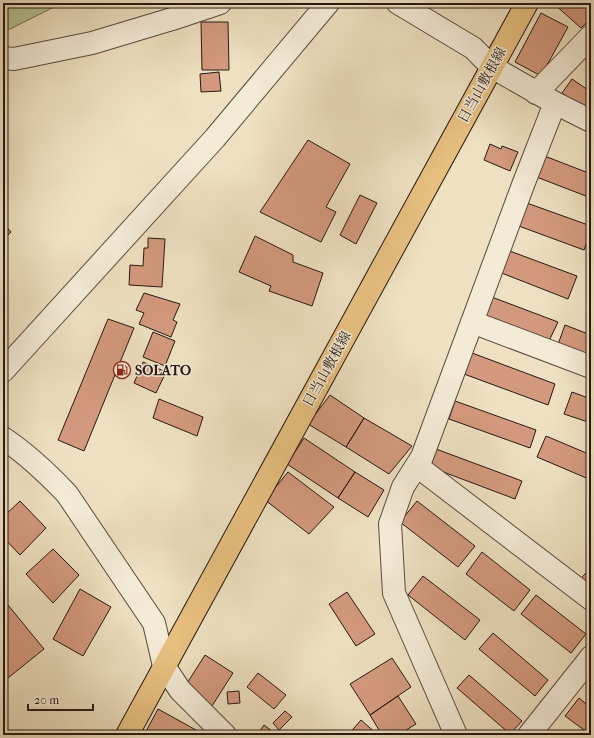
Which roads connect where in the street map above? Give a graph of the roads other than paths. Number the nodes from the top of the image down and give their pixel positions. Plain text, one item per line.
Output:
1 (220, 3) edge
2 (328, 3) edge
3 (398, 3) edge
4 (527, 3) edge
5 (591, 36) edge
6 (3, 58) edge
7 (492, 68) junction
8 (546, 98) junction
9 (591, 121) edge
10 (472, 322) junction
11 (591, 367) edge
12 (3, 371) edge
13 (3, 438) edge
14 (417, 466) junction
15 (591, 598) edge
16 (591, 657) edge
17 (164, 666) junction
18 (127, 735) edge
19 (225, 735) edge
20 (456, 735) edge
21 (529, 735) edge

1 - 6 street
2 - 12 street
3 - 7 street
4 - 7 main road, 日当山敷根線
5 - 8 street
7 - 8 street
7 - 17 main road, 日当山敷根線
8 - 9 street
8 - 10 street
10 - 11 street
10 - 14 street
13 - 17 street
14 - 15 street
14 - 20 street
16 - 21 street
17 - 18 main road, 日当山敷根線
17 - 19 street

